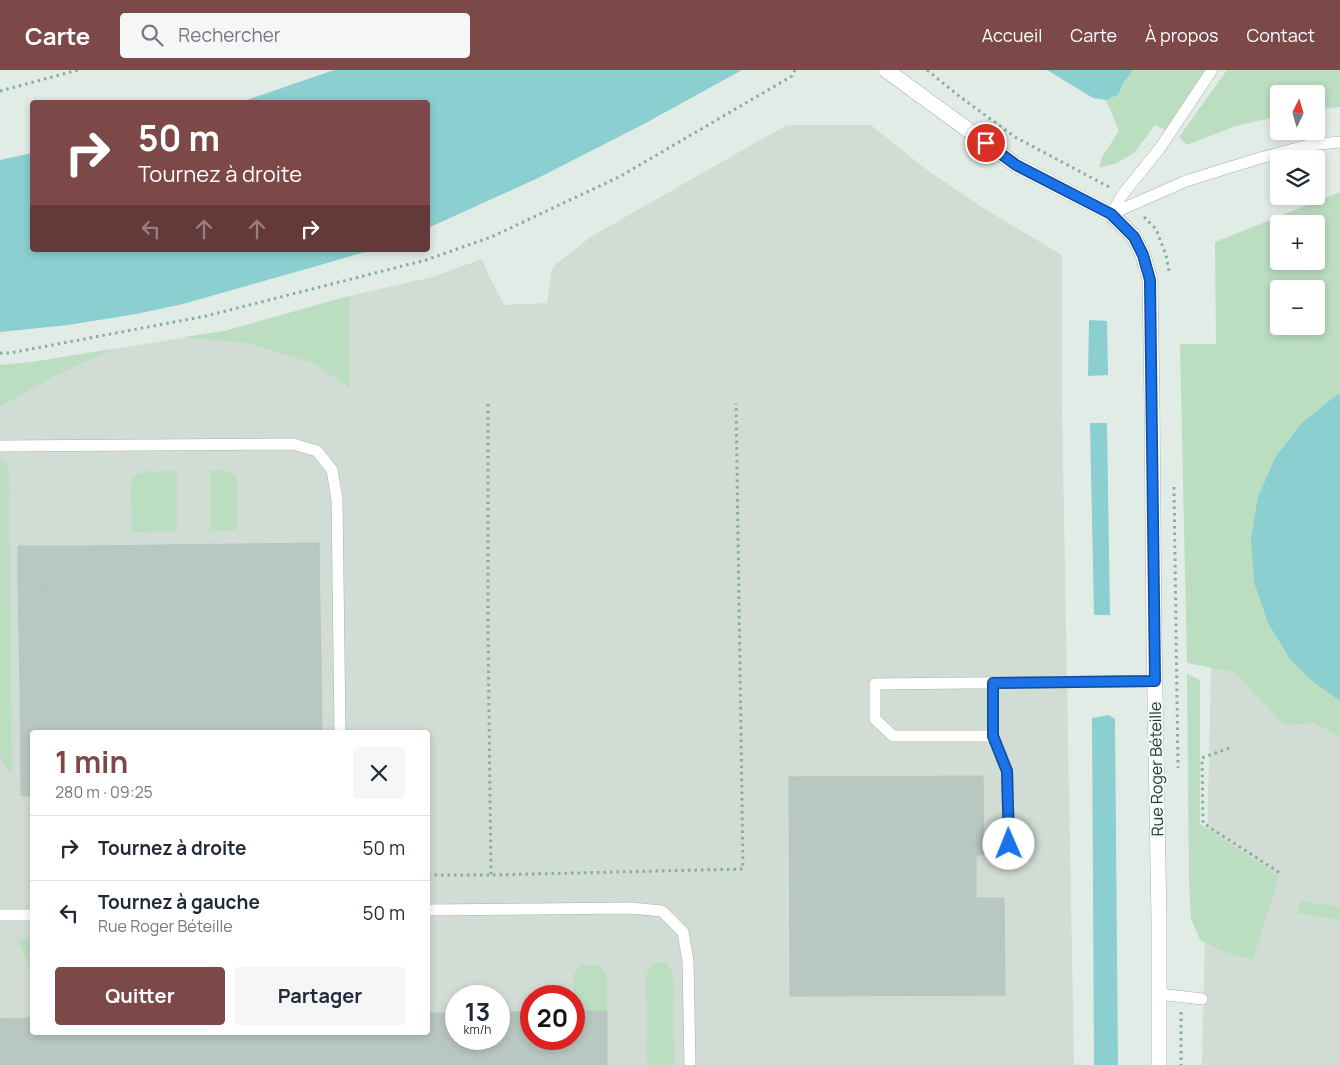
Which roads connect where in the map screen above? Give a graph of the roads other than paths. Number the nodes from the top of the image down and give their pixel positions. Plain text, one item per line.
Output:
1 (886, 70) edge
2 (1212, 70) edge
3 (1340, 142) edge
4 (1111, 214) junction
5 (0, 446) edge
6 (1155, 681) junction
7 (993, 683) junction
8 (340, 730) edge
9 (993, 736) junction
10 (1009, 844) dead end
11 (430, 910) edge
12 (0, 915) edge
13 (30, 915) edge
14 (1159, 994) junction
15 (1202, 999) dead end
16 (690, 1065) edge
17 (1159, 1065) edge

1 - 4 street, Rue Roger Béteille
2 - 4 lane
3 - 4 lane
4 - 6 street, Rue Roger Béteille
5 - 8 lane
6 - 7 lane
6 - 14 street, Rue Roger Béteille
7 - 9 lane
7 - 9 lane
9 - 10 lane
11 - 16 lane
12 - 13 lane
14 - 15 lane
14 - 17 street, Rue Roger Béteille

